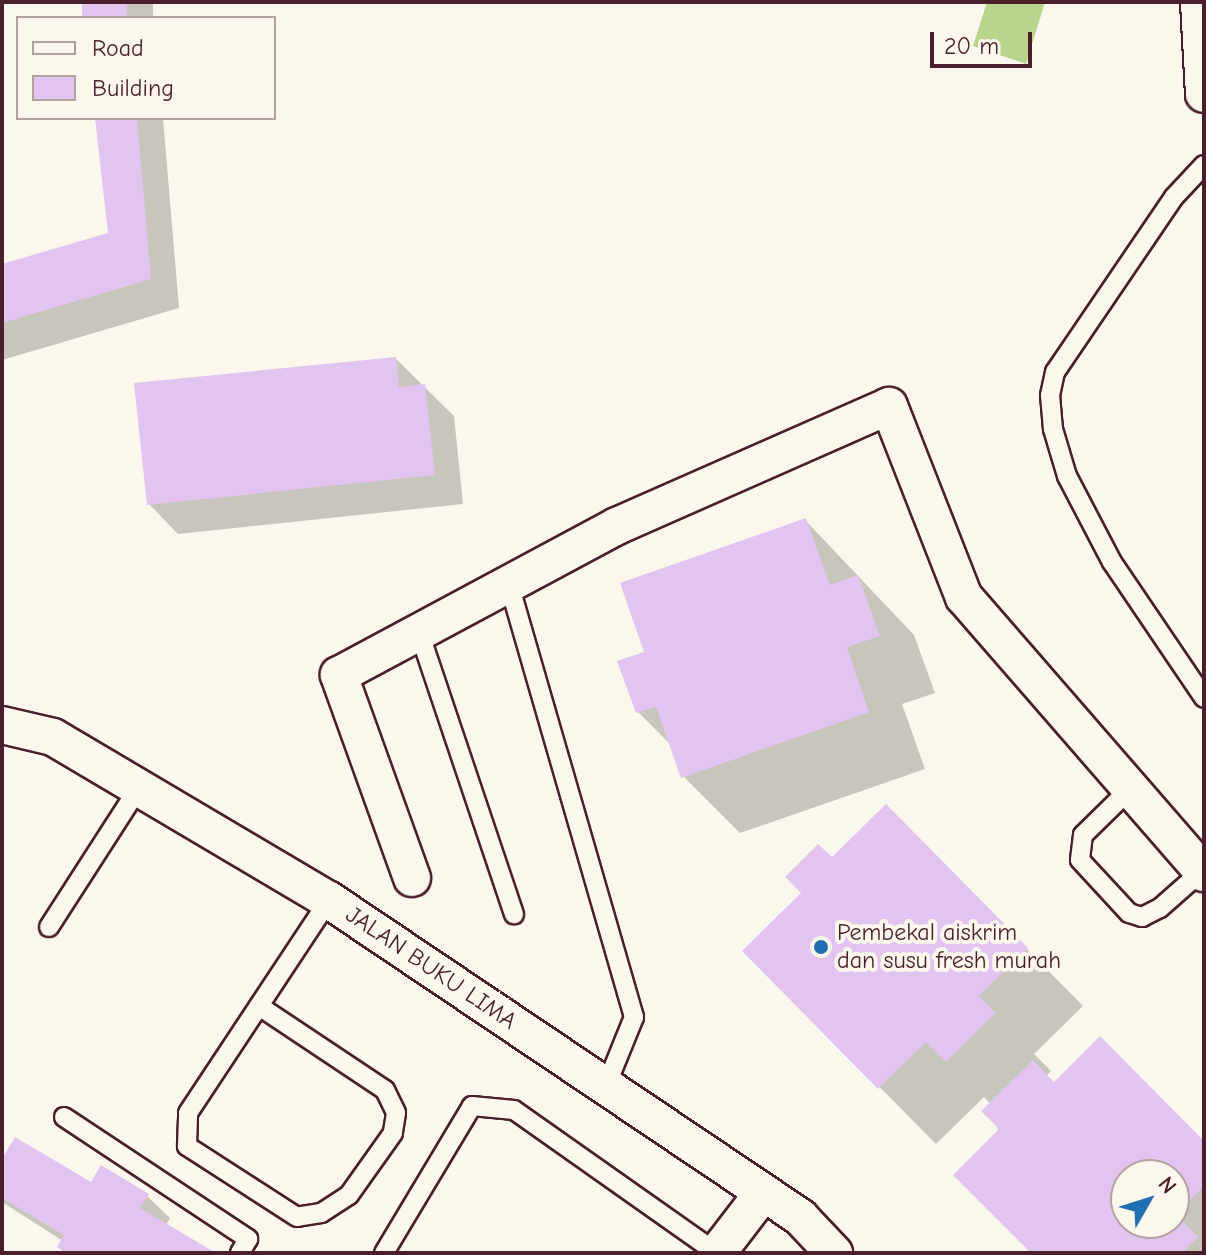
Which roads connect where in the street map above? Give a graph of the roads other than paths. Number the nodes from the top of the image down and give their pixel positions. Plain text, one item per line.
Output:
1 (1199, 2) edge
2 (1204, 94) edge
3 (1204, 165) edge
4 (509, 584) junction
5 (419, 632) junction
6 (1204, 698) edge
7 (2, 725) edge
8 (140, 786) junction
9 (1133, 786) junction
10 (1203, 872) edge
11 (412, 878) dead end
12 (329, 900) junction
13 (514, 914) dead end
14 (49, 927) dead end
15 (259, 1006) junction
16 (606, 1086) junction
17 (64, 1117) dead end
18 (763, 1193) junction
19 (240, 1253) edge
20 (384, 1253) edge
21 (717, 1253) edge
22 (834, 1253) edge

1 - 2 street
3 - 6 lane
4 - 5 street
4 - 9 street
4 - 16 lane
5 - 11 street
5 - 13 lane
7 - 8 street, JALAN BUKU LIMA
8 - 12 street, JALAN BUKU LIMA
8 - 14 lane
9 - 10 street
9 - 10 lane
12 - 15 lane
12 - 16 street, JALAN BUKU LIMA
15 - 15 lane
16 - 18 street, JALAN BUKU LIMA
17 - 19 lane
18 - 21 street
18 - 22 street, JALAN BUKU LIMA
20 - 21 lane

